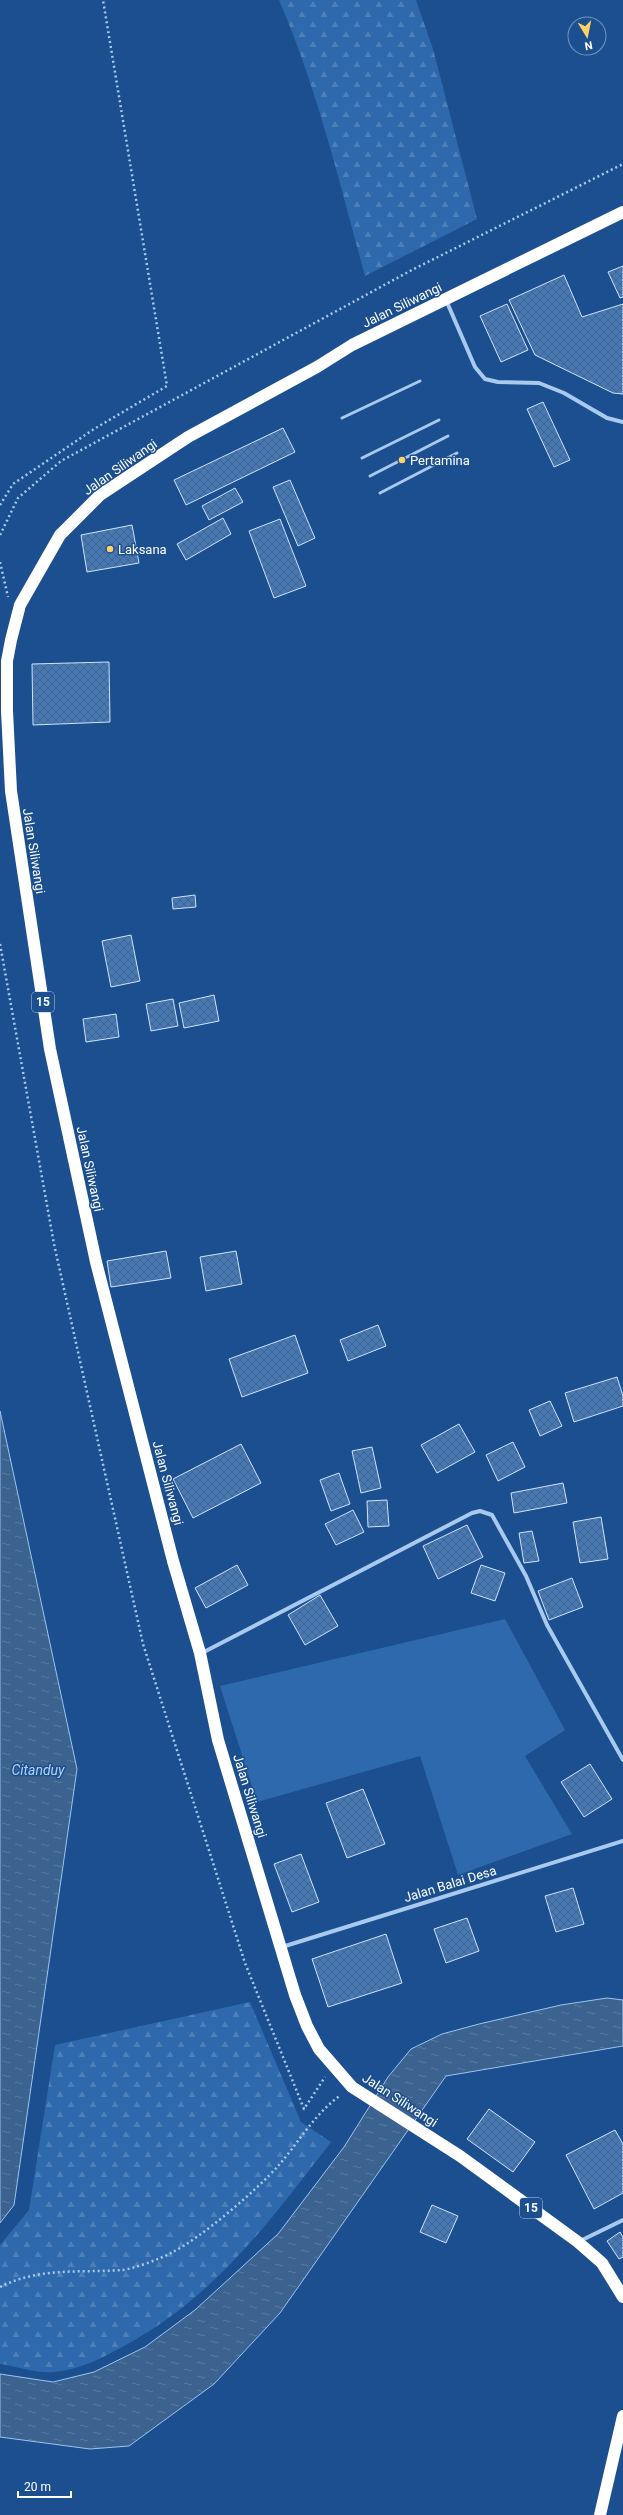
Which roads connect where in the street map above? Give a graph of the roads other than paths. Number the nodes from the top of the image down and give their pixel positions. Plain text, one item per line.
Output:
1 (623, 212) edge
2 (446, 300) junction
3 (420, 381) dead end
4 (342, 418) dead end
5 (439, 420) dead end
6 (623, 422) edge
7 (448, 436) dead end
8 (457, 453) dead end
9 (362, 458) dead end
10 (370, 476) dead end
11 (380, 493) dead end
12 (200, 1653) junction
13 (623, 1760) edge
14 (623, 1841) edge
15 (282, 1947) junction
16 (623, 2220) edge
17 (578, 2242) junction
18 (623, 2297) edge
19 (623, 2416) edge
20 (600, 2515) edge

1 - 2 highway, Jalan Siliwangi / 15
2 - 6 street
2 - 12 highway, Jalan Siliwangi / 15
3 - 4 lane
5 - 9 lane
7 - 10 lane
8 - 11 lane
12 - 13 street
12 - 15 highway, Jalan Siliwangi / 15
14 - 15 street, Jalan Balai Desa
15 - 17 highway, Jalan Siliwangi / 15
16 - 17 street
17 - 18 highway, Jalan Siliwangi / 15
19 - 20 highway

